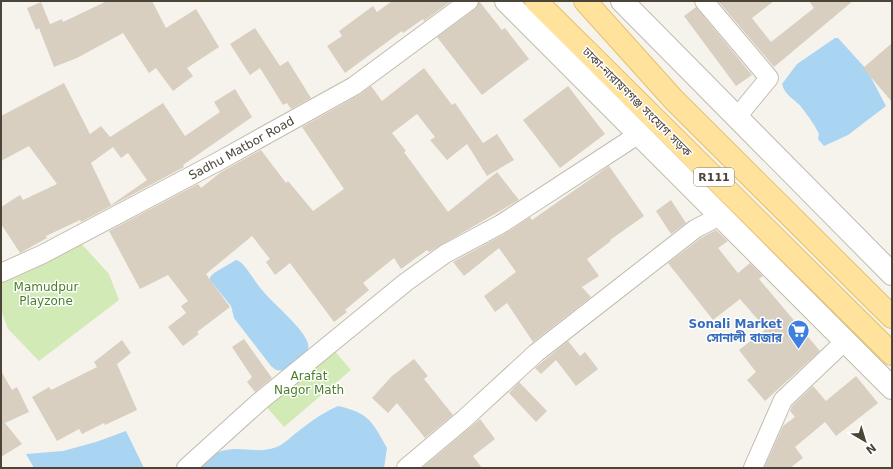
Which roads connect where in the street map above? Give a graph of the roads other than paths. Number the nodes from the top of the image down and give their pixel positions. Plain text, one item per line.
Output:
1 (469, 1) edge
2 (506, 1) edge
3 (536, 1) edge
4 (585, 1) edge
5 (622, 1) edge
6 (704, 1) edge
7 (737, 117) junction
8 (639, 134) junction
9 (720, 216) junction
10 (1, 273) edge
11 (892, 274) edge
12 (892, 317) edge
13 (845, 341) junction
14 (892, 354) edge
15 (892, 388) edge
16 (186, 468) edge
17 (406, 468) edge
18 (753, 468) edge

1 - 10 street, Sadhu Matbor Road
2 - 8 street
3 - 14 main road, ঢাকা-নারায়ণগঞ্জ সংযোগ সড়ক / R111
4 - 12 main road, R111
5 - 7 street
6 - 7 street
7 - 11 street
8 - 9 street
8 - 16 street
9 - 13 street
9 - 17 street
13 - 15 street
13 - 18 street

